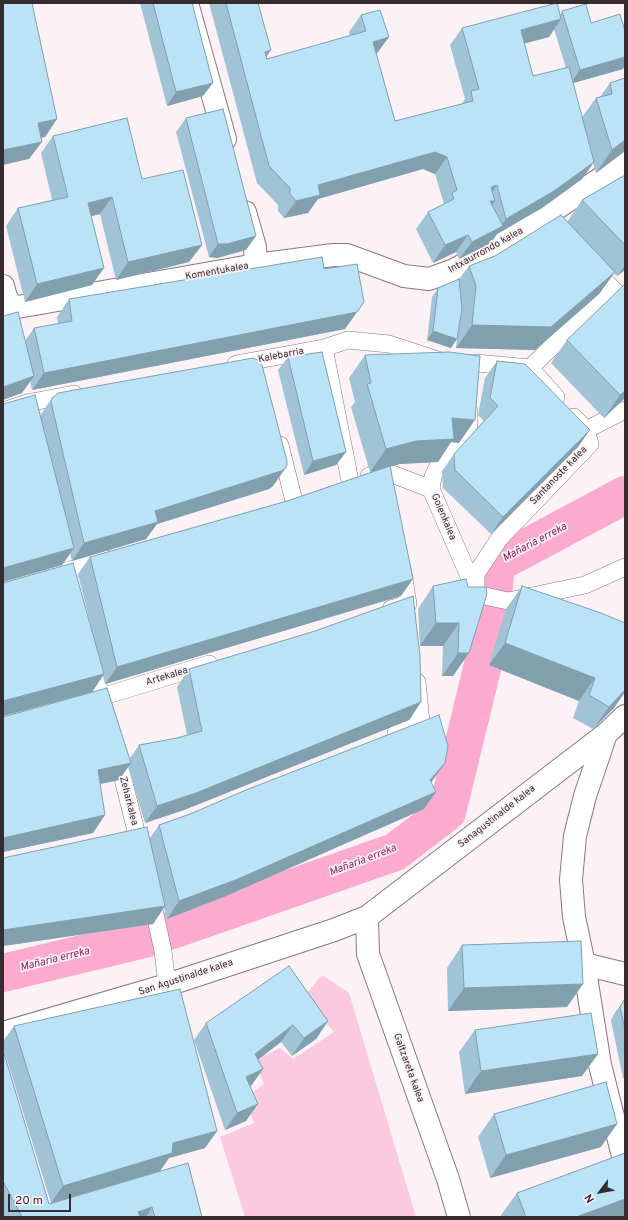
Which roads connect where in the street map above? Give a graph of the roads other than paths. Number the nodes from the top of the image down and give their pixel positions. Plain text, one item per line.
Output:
1 (187, 3) edge
2 (230, 156) edge
3 (625, 162) edge
4 (240, 194) edge
5 (581, 258) edge
6 (256, 265) junction
7 (429, 279) joint
8 (3, 286) edge
9 (612, 288) junction
10 (625, 301) edge
11 (10, 314) edge
12 (324, 348) junction
13 (221, 367) edge
14 (530, 368) junction
15 (473, 378) junction
16 (89, 392) edge
17 (625, 410) edge
18 (3, 411) edge
19 (276, 427) edge
20 (586, 430) junction
21 (431, 489) junction
22 (294, 501) edge
23 (400, 549) edge
24 (119, 555) edge
25 (625, 567) edge
26 (39, 579) edge
27 (476, 594) junction
28 (378, 613) edge
29 (88, 645) edge
30 (226, 659) edge
31 (415, 667) edge
32 (102, 697) junction
33 (79, 703) edge
34 (625, 716) edge
35 (606, 734) junction
36 (385, 737) edge
37 (367, 917) junction
38 (584, 964) junction
39 (625, 974) edge
40 (167, 985) junction
41 (3, 1033) edge
42 (625, 1164) edge
43 (459, 1217) edge

1 - 2 street
3 - 7 street, Intxaurrondo kalea
4 - 6 street
5 - 9 street
6 - 7 street, Komentukalea
6 - 11 street, Komentukalea
8 - 11 street
9 - 10 street
9 - 14 street
12 - 13 street, Kalebarria
12 - 15 street, Kalebarria
12 - 21 street, Goienkalea
14 - 15 street
14 - 20 street
15 - 21 street
16 - 18 street
17 - 20 street
19 - 22 street
20 - 27 street, Santanoste kalea
21 - 27 street, Goienkalea
23 - 28 street
24 - 26 street
25 - 27 street
29 - 32 street, Zeharkalea
30 - 32 street, Artekalea
31 - 36 street
32 - 33 street, Artekalea
32 - 40 street, Zeharkalea
34 - 35 street, Sanagustinalde kalea
35 - 37 street, Sanagustinalde kalea
35 - 38 street
37 - 40 street, San Agustinalde kalea
37 - 43 street, Galtzareta kalea
38 - 39 street
38 - 42 street
40 - 41 street, San Agustinalde kalea

